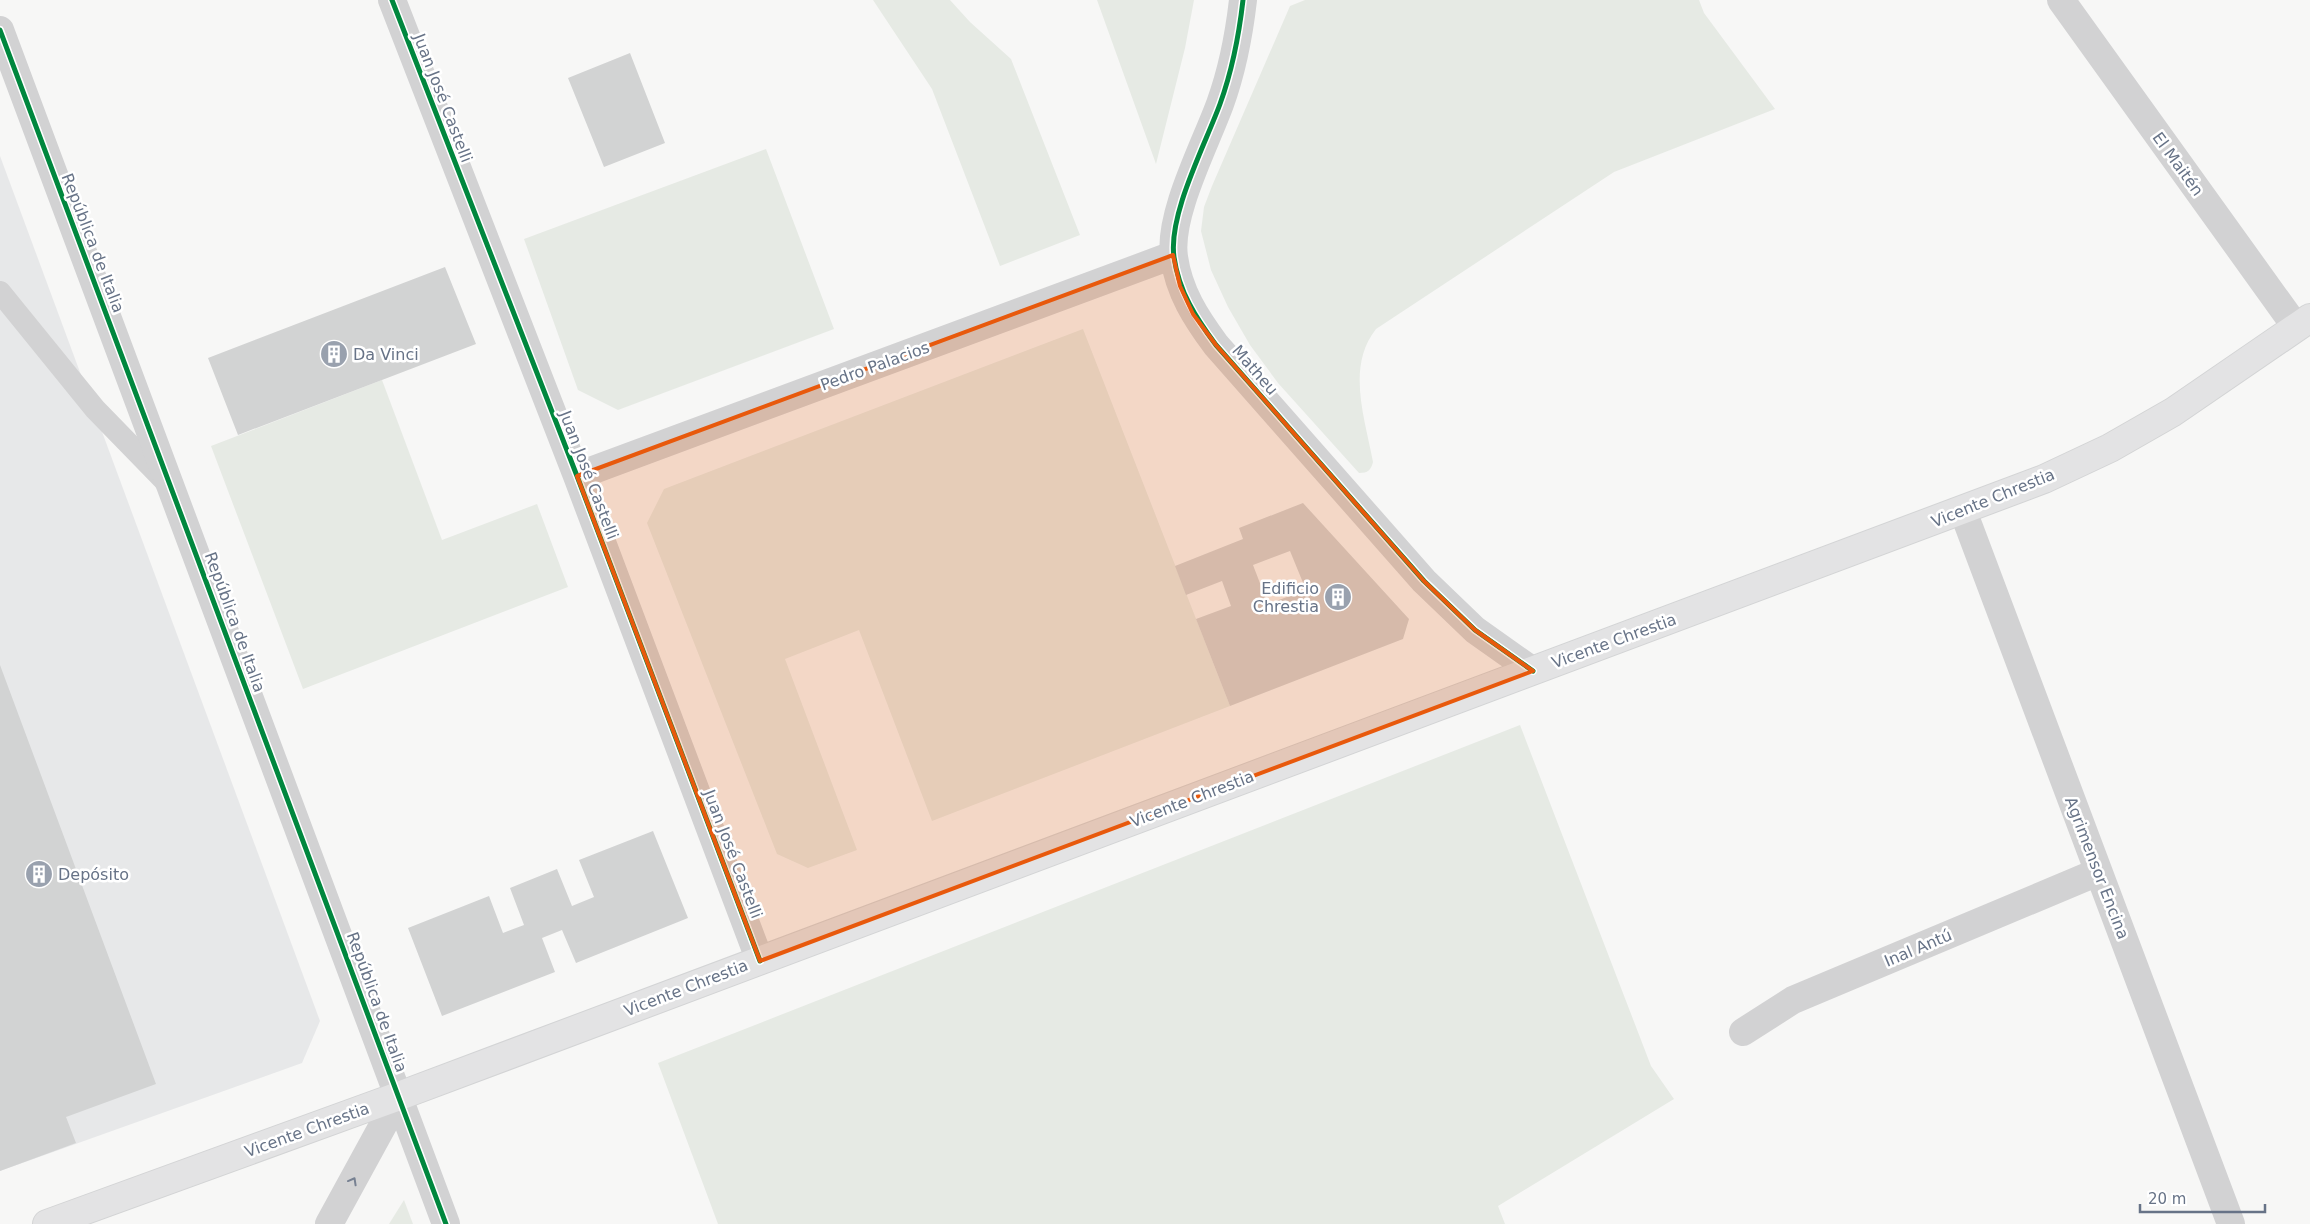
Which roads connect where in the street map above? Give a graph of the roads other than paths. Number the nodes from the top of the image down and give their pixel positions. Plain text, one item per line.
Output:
1 (392, 0) edge
2 (1243, 0) edge
3 (2061, 0) edge
4 (0, 30) edge
5 (1173, 255) junction
6 (0, 292) edge
7 (2303, 322) edge
8 (577, 476) junction
9 (172, 487) junction
10 (1963, 511) junction
11 (1533, 671) junction
12 (2098, 872) junction
13 (760, 961) junction
14 (1743, 1032) dead end
15 (399, 1096) junction
16 (47, 1224) edge
17 (330, 1224) edge
18 (446, 1224) edge
19 (2231, 1224) edge

1 - 8 street, Juan José Castelli
2 - 5 street, Matheu
3 - 7 street, El Maitén
4 - 9 street, República de Italia
5 - 8 street, Pedro Palacios
5 - 11 street, Matheu
6 - 9 lane
7 - 10 main road, Vicente Chrestia
8 - 13 street, Juan José Castelli
9 - 15 street, República de Italia
10 - 11 main road, Vicente Chrestia
10 - 12 street, Agrimensor Encina
11 - 13 main road, Vicente Chrestia
12 - 14 street, Inal Antú
12 - 19 street, Agrimensor Encina
13 - 15 main road, Vicente Chrestia
15 - 16 main road, Vicente Chrestia
17 -> 15 street
15 - 18 street, República de Italia

